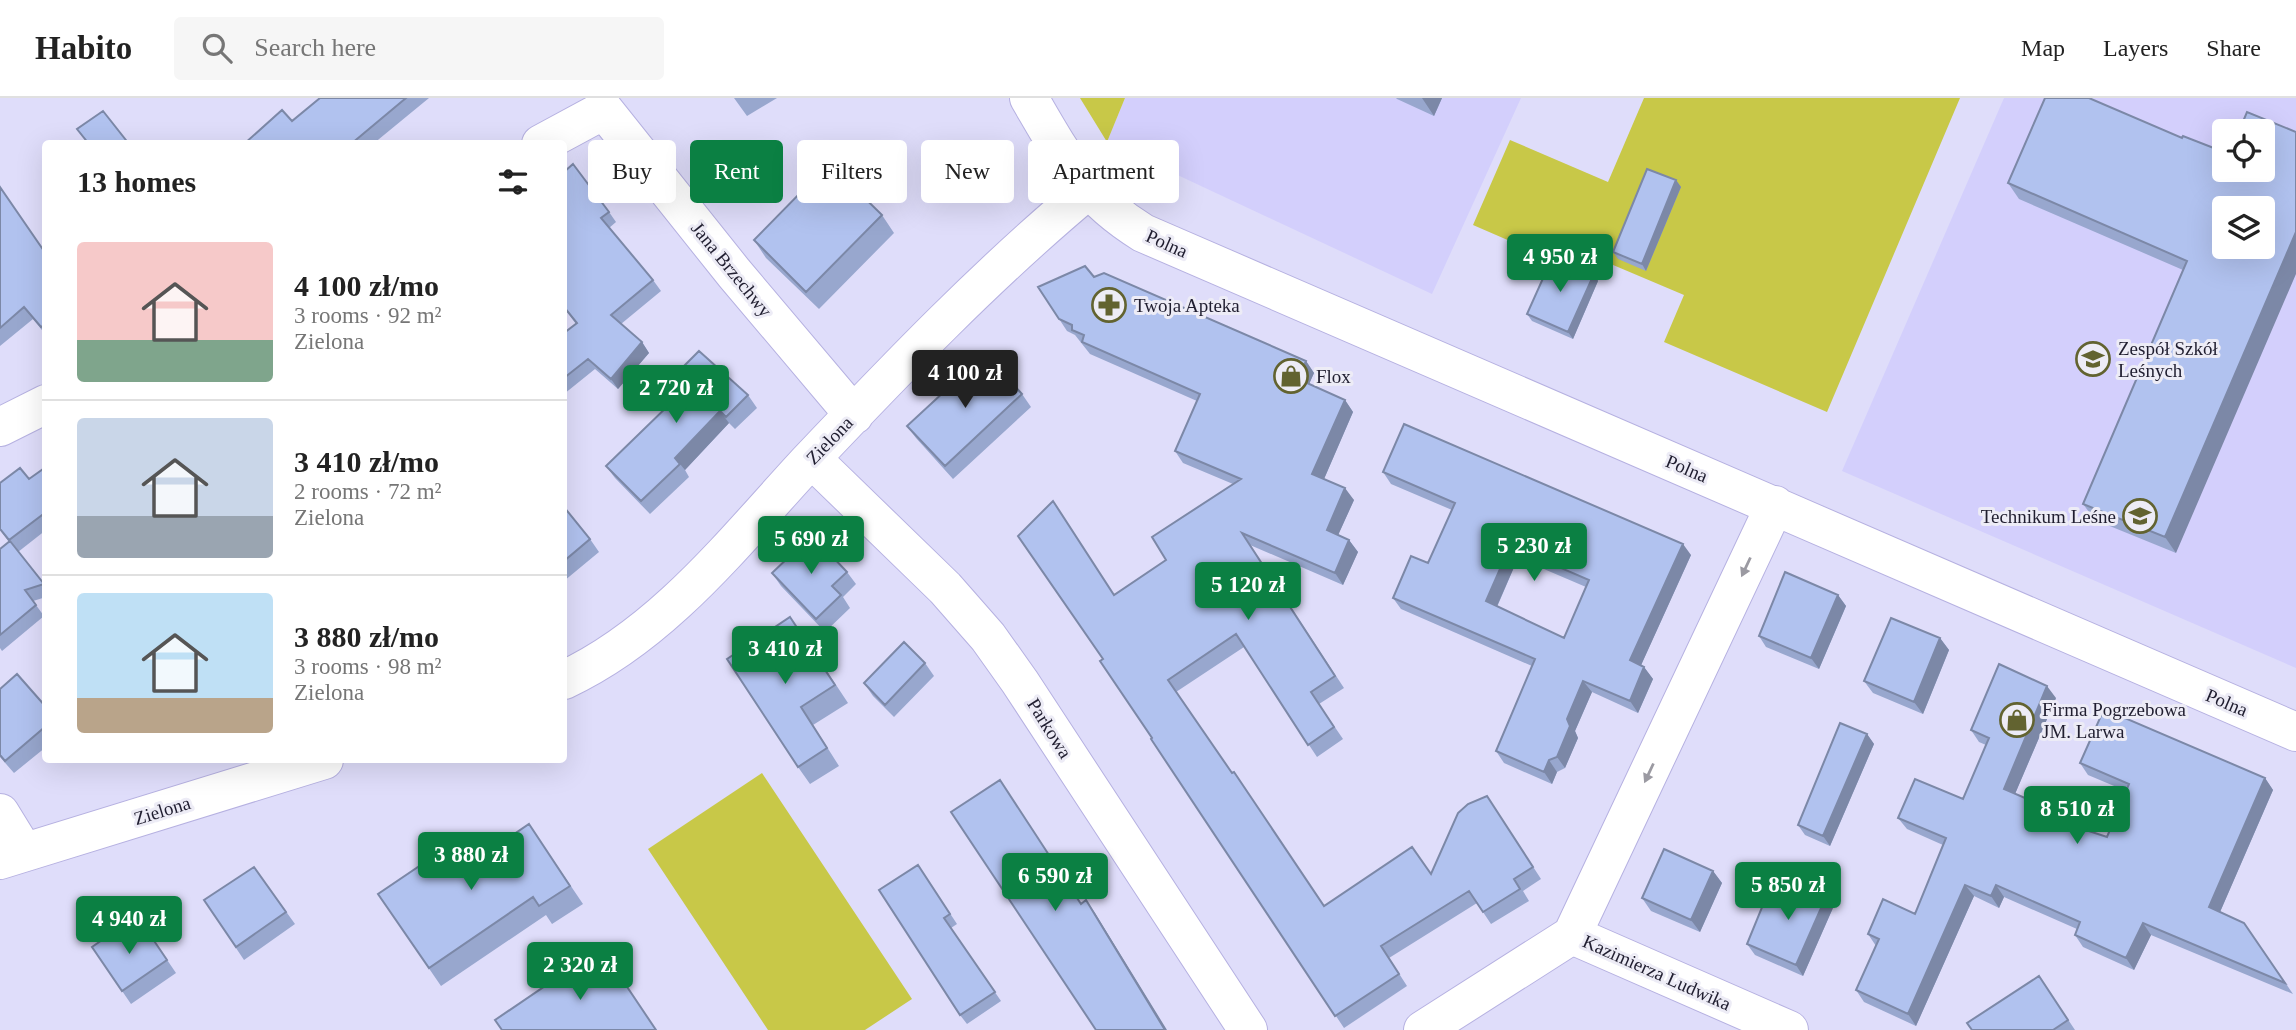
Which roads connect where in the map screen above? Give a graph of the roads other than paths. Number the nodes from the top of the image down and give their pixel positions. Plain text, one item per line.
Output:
1 (1030, 98) edge
2 (548, 140) edge
3 (1054, 140) edge
4 (1073, 203) edge
5 (1102, 203) edge
6 (42, 406) edge
7 (854, 415) junction
8 (0, 428) edge
9 (812, 459) junction
10 (1775, 505) junction
11 (567, 678) edge
12 (2296, 732) edge
13 (314, 763) edge
14 (0, 813) edge
15 (12, 856) edge
16 (1572, 935) junction
17 (1248, 1030) edge
18 (1423, 1030) edge
19 (1789, 1030) edge

1 - 3 street, Polna
2 - 7 street, Jana Brzechwy
4 - 7 street, Zielona
5 - 10 street, Polna
6 - 8 street
7 - 9 street, Zielona
9 - 11 street, Zielona
9 - 17 street, Parkowa
10 - 12 street, Polna
10 -> 16 street
13 - 15 street, Zielona
14 - 15 street
16 - 18 street, Kazimierza Ludwika
16 - 19 street, Kazimierza Ludwika

